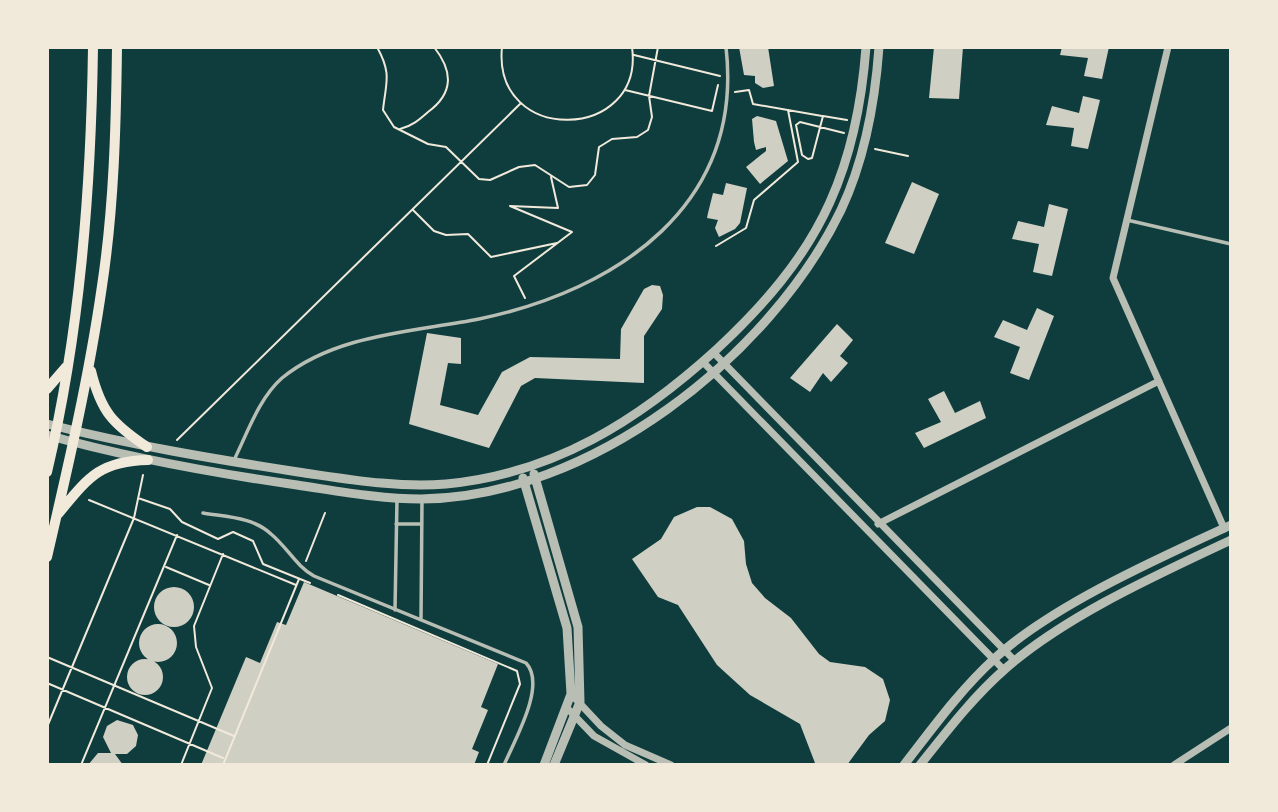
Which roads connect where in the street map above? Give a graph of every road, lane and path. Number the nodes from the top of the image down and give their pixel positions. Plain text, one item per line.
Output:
1 (93, 47) edge
2 (117, 47) edge
3 (377, 47) edge
4 (434, 47) edge
5 (502, 47) edge
6 (632, 47) edge
7 (658, 47) edge
8 (726, 47) edge
9 (866, 47) edge
10 (879, 47) edge
11 (1168, 47) edge
12 (633, 55) junction
13 (657, 61) junction
14 (624, 90) junction
15 (729, 93) junction
16 (649, 96) junction
17 (521, 103) junction
18 (788, 110) junction
19 (823, 116) junction
20 (856, 121) junction
21 (399, 129) junction
22 (846, 133) dead end
23 (870, 148) dead end
24 (908, 156) dead end
25 (460, 163) junction
26 (550, 175) junction
27 (412, 209) junction
28 (1127, 220) junction
29 (558, 243) junction
30 (1231, 244) edge
31 (716, 246) dead end
32 (525, 298) dead end
33 (713, 352) junction
34 (70, 362) junction
35 (703, 362) junction
36 (722, 362) junction
37 (89, 365) junction
38 (712, 371) junction
39 (1159, 381) junction
40 (47, 389) edge
41 (51, 430) edge
42 (75, 437) junction
43 (147, 447) junction
44 (166, 450) junction
45 (148, 460) junction
46 (233, 462) junction
47 (532, 467) junction
48 (521, 470) junction
49 (47, 472) edge
50 (143, 475) dead end
51 (536, 479) junction
52 (525, 482) junction
53 (397, 497) junction
54 (138, 498) junction
55 (422, 499) junction
56 (89, 500) dead end
57 (203, 513) dead end
58 (325, 513) dead end
59 (57, 516) junction
60 (134, 518) junction
61 (396, 524) junction
62 (422, 524) junction
63 (878, 524) junction
64 (1227, 527) edge
65 (177, 535) junction
66 (1231, 540) edge
67 (223, 554) junction
68 (47, 557) edge
69 (164, 566) junction
70 (303, 568) junction
71 (299, 579) junction
72 (312, 584) dead end
73 (297, 585) junction
74 (210, 586) junction
75 (337, 594) dead end
76 (395, 610) junction
77 (421, 620) junction
78 (1004, 650) junction
79 (47, 657) edge
80 (993, 660) junction
81 (1015, 661) junction
82 (72, 667) junction
83 (1003, 670) junction
84 (47, 683) edge
85 (114, 685) junction
86 (63, 690) junction
87 (571, 694) junction
88 (580, 702) junction
89 (105, 708) junction
90 (572, 713) junction
91 (199, 721) junction
92 (47, 727) edge
93 (1231, 728) edge
94 (234, 737) junction
95 (189, 744) junction
96 (226, 759) junction
97 (81, 765) edge
98 (181, 765) edge
99 (223, 765) edge
100 (487, 765) edge
101 (505, 765) edge
102 (544, 765) edge
103 (554, 765) edge
104 (646, 765) edge
105 (671, 765) edge
106 (904, 765) edge
107 (920, 765) edge
108 (1174, 765) edge

1 - 34 main road
2 - 37 main road
3 - 21 path
4 - 21 path
5 - 17 path
6 - 12 path
7 - 13 path
8 - 15 lane
9 - 20 street
10 - 36 street
11 - 28 street
12 - 13 path
12 - 14 path
13 - 16 path
13 - 16 path
14 - 16 path
14 - 17 path
15 - 18 path
15 - 46 lane
16 - 26 path
17 - 25 path
18 - 19 path
18 - 31 path
19 - 20 path
19 - 22 path
20 - 33 street
21 - 25 path
23 - 24 path
25 - 26 path
25 - 27 path
26 - 29 path
27 - 29 path
27 - 44 path
28 - 30 lane
28 - 39 street
29 - 32 path
33 - 35 street
33 - 36 street
34 - 40 main road
34 - 41 main road
35 - 38 street
35 - 47 street
36 - 38 street
36 - 63 street
37 - 42 main road
37 - 43 main road
38 - 51 street
38 - 80 street
39 - 63 street
39 - 64 street
41 - 42 street
41 - 49 main road
42 - 43 street
42 - 45 street
42 - 59 main road
43 - 44 street
44 - 46 street
45 - 53 street
45 - 59 main road
46 - 48 street
47 - 48 street
47 - 51 street
48 - 52 street
50 - 54 path
51 - 52 street
51 - 88 street
52 - 55 street
52 - 87 street
53 - 55 street
53 - 61 lane
54 - 60 path
54 - 71 path
55 - 62 lane
56 - 60 path
57 - 70 lane
58 - 70 path
59 - 68 main road
60 - 65 path
60 - 82 path
61 - 62 lane
61 - 76 lane
62 - 77 lane
63 - 78 street
64 - 78 street
65 - 67 path
65 - 69 path
66 - 81 street
67 - 73 path
67 - 74 path
69 - 74 path
69 - 85 path
70 - 71 path
70 - 76 lane
71 - 72 path
71 - 73 path
73 - 94 path
74 - 91 path
75 - 100 path
76 - 77 lane
77 - 101 lane
78 - 80 street
78 - 81 street
79 - 82 path
80 - 83 street
80 - 106 street
81 - 83 street
82 - 85 path
82 - 86 path
83 - 107 street
84 - 86 path
85 - 89 path
85 - 91 path
86 - 89 path
86 - 92 path
87 - 88 street
87 - 90 street
88 - 90 street
88 - 105 street
89 - 95 path
89 - 97 path
90 - 102 street
90 - 103 street
90 - 104 street
91 - 94 path
91 - 95 path
93 - 108 street
94 - 96 path
95 - 96 path
95 - 98 path
96 - 99 path

